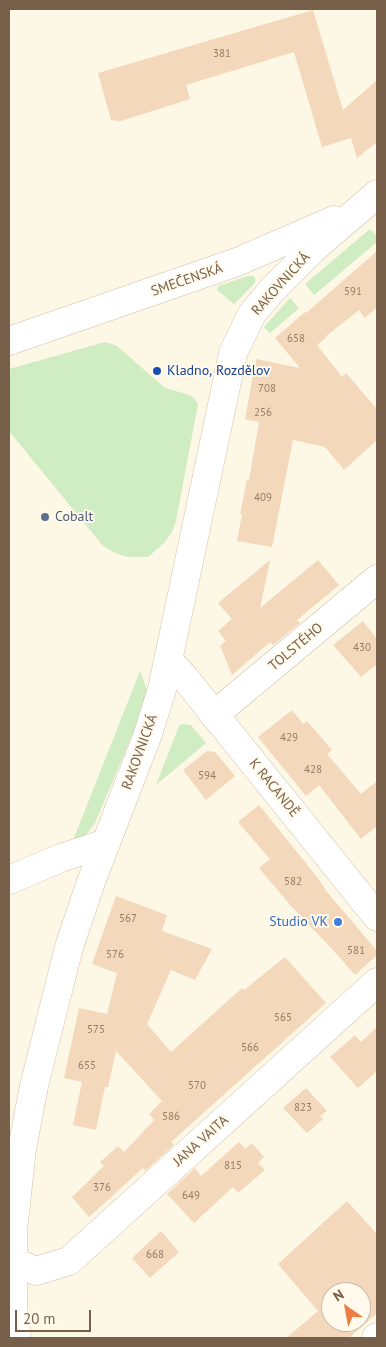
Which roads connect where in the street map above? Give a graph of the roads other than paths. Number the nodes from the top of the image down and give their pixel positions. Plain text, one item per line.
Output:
1 (369, 201) edge
2 (9, 341) edge
3 (377, 579) edge
4 (169, 661) junction
5 (214, 715) junction
6 (106, 843) junction
7 (9, 880) edge
8 (377, 917) edge
9 (377, 982) edge
10 (13, 1262) junction
11 (11, 1310) edge
12 (17, 1338) edge

1 - 2 street, SMEČENSKÁ
1 - 4 street, RAKOVNICKÁ
3 - 5 street, TOLSTÉHO
4 - 5 street, K RACANDĚ
4 - 6 street, RAKOVNICKÁ
5 - 8 street, K RACANDĚ
6 - 7 street
6 - 10 street, RAKOVNICKÁ
9 - 10 street, JANA VAITA
10 - 11 street, RAKOVNICKÁ
11 - 12 street, RAKOVNICKÁ

